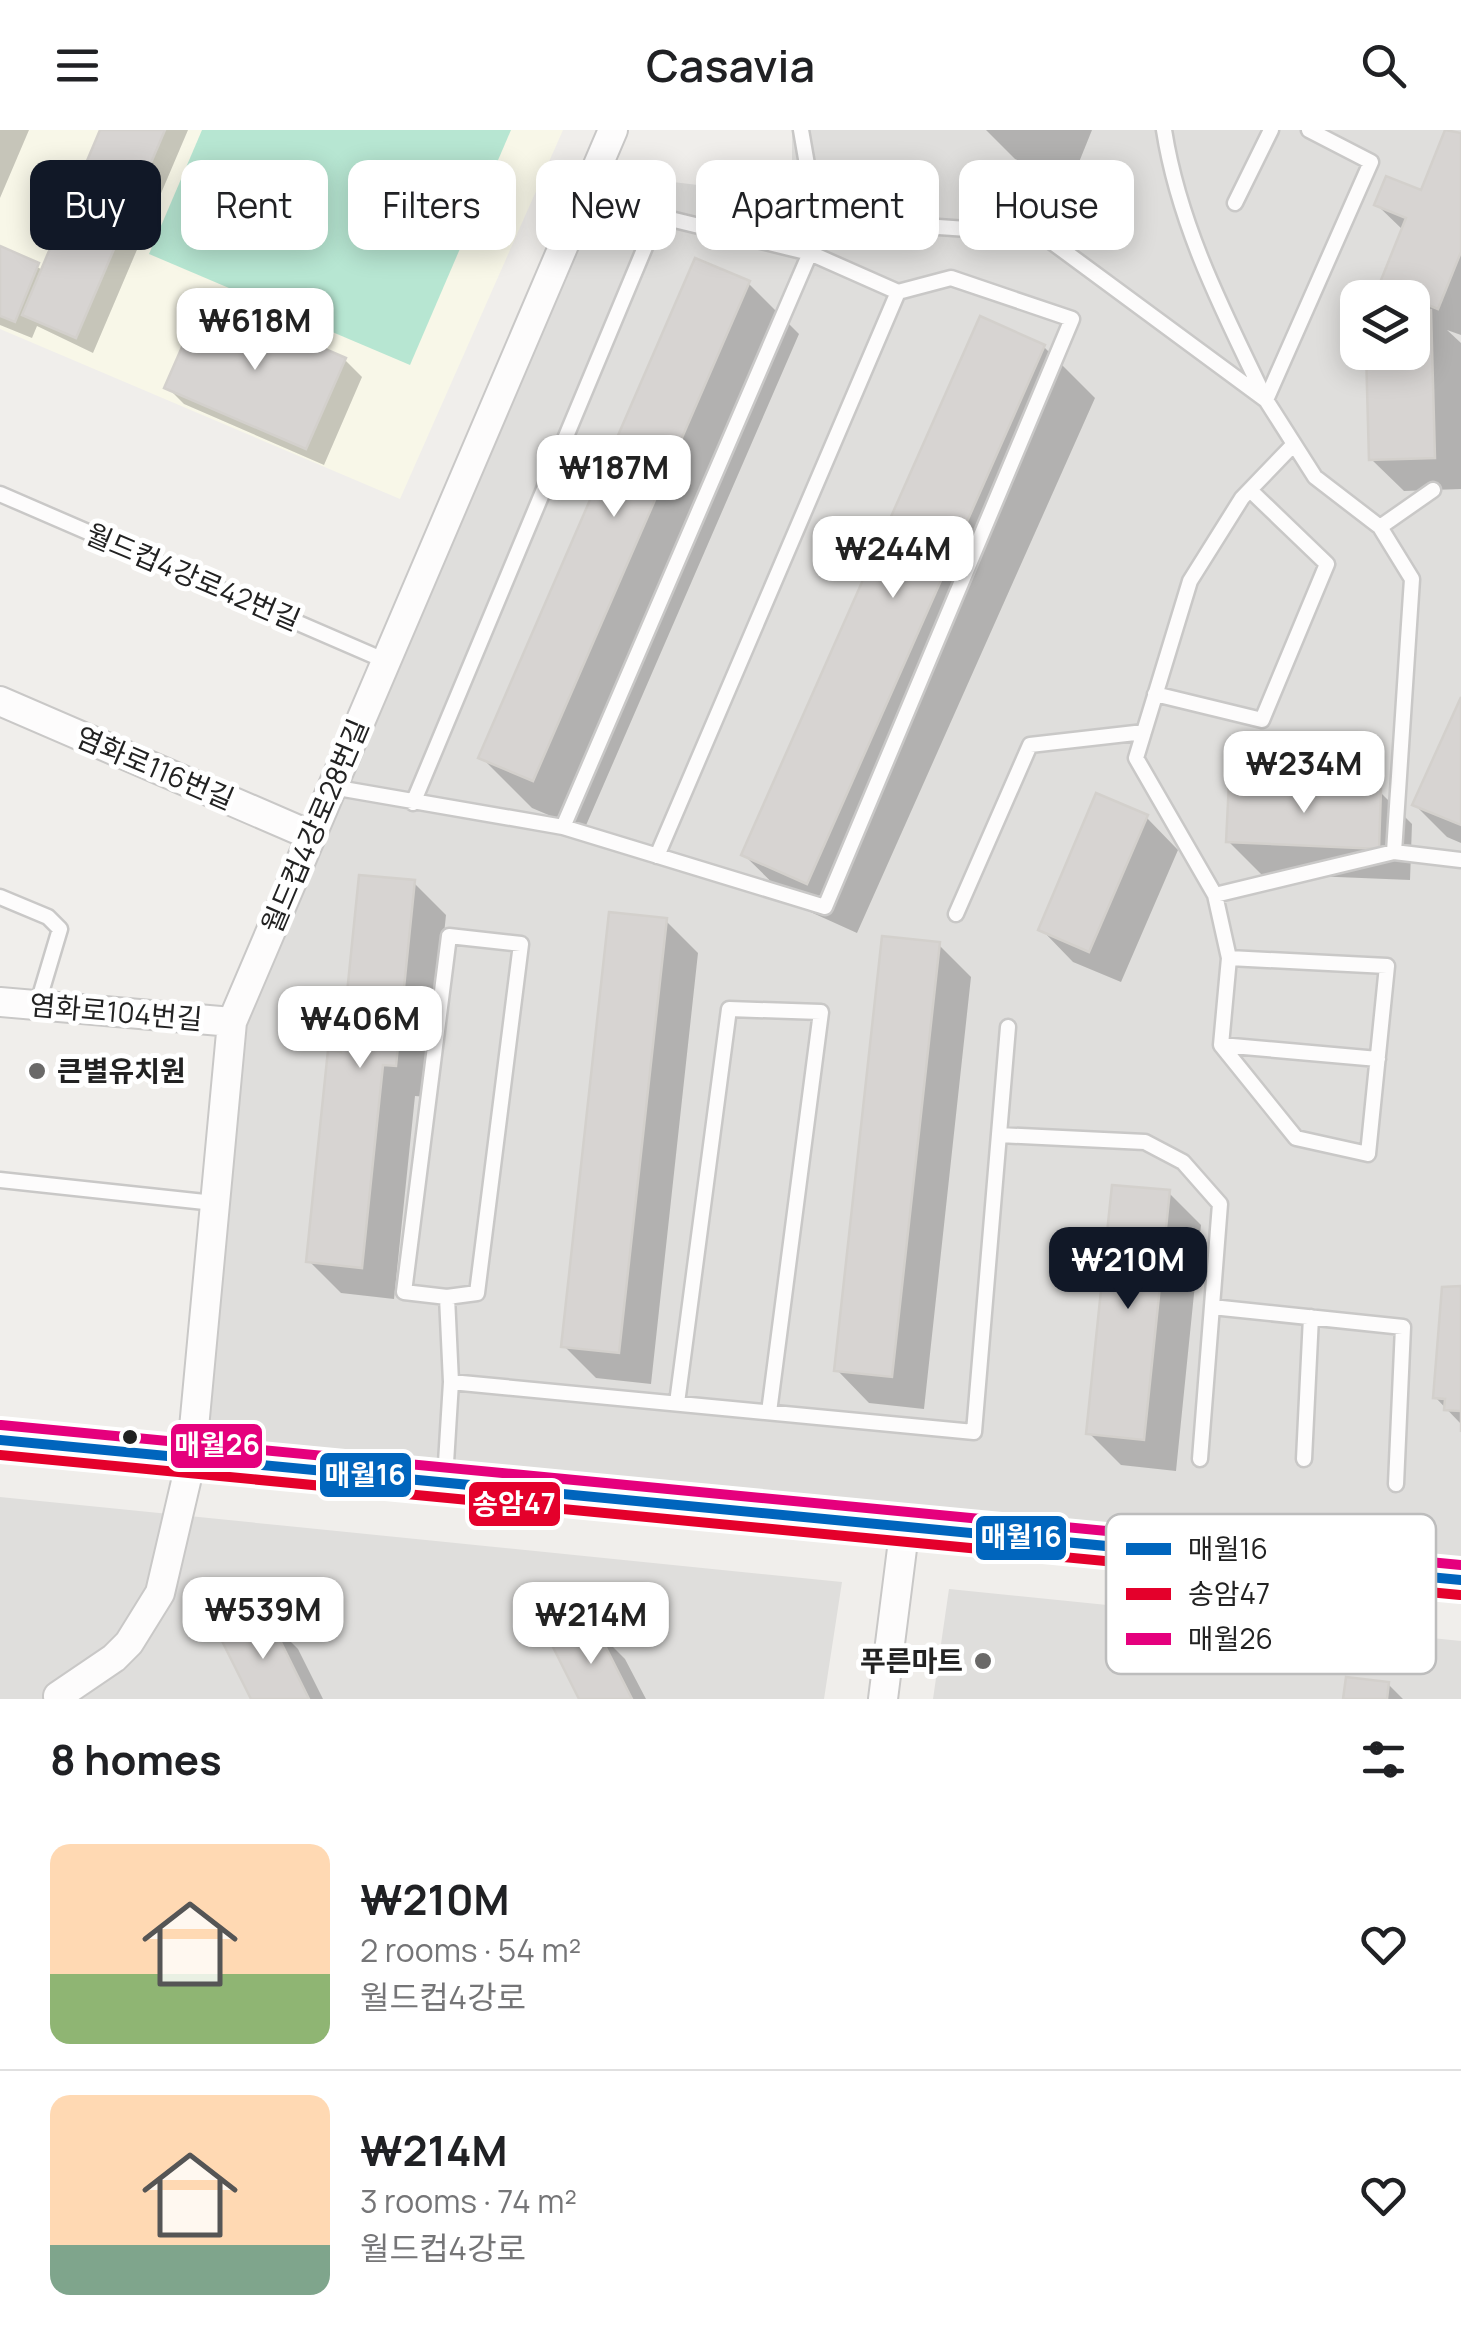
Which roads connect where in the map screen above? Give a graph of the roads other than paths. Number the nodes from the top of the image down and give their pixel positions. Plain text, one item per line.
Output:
1 (614, 130) edge
2 (800, 130) edge
3 (1164, 130) edge
4 (1271, 130) edge
5 (1310, 130) edge
6 (1235, 203) dead end
7 (810, 253) junction
8 (898, 292) junction
9 (1266, 400) junction
10 (1294, 444) junction
11 (1250, 490) junction
12 (1433, 490) dead end
13 (0, 494) edge
14 (1380, 527) junction
15 (386, 660) junction
16 (1156, 694) junction
17 (0, 700) edge
18 (1144, 732) junction
19 (331, 786) junction
20 (413, 803) junction
21 (563, 827) junction
22 (310, 834) junction
23 (1394, 852) junction
24 (657, 856) junction
25 (1461, 860) edge
26 (1214, 895) junction
27 (0, 898) edge
28 (956, 914) dead end
29 (1229, 958) junction
30 (0, 1002) edge
31 (37, 1006) junction
32 (232, 1022) junction
33 (1008, 1027) dead end
34 (1221, 1045) junction
35 (1378, 1059) junction
36 (999, 1135) junction
37 (0, 1180) edge
38 (214, 1203) junction
39 (447, 1297) junction
40 (1212, 1308) junction
41 (1311, 1318) junction
42 (451, 1382) junction
43 (677, 1404) junction
44 (769, 1412) junction
45 (0, 1440) edge
46 (1200, 1459) dead end
47 (1304, 1459) dead end
48 (191, 1460) junction
49 (1396, 1484) dead end
50 (444, 1485) junction
51 (905, 1526) junction
52 (1106, 1546) edge
53 (1436, 1578) edge
54 (1461, 1580) edge
55 (58, 1696) dead end
56 (883, 1699) edge

1 - 15 street, 월드컵4강로28번길
2 - 9 lane
3 - 9 lane
4 - 6 lane
5 - 9 lane
7 - 8 lane
7 - 20 lane
7 - 21 lane
8 - 24 lane
8 - 24 lane
9 - 10 lane
10 - 11 lane
10 - 14 lane
11 - 16 lane
11 - 16 lane
12 - 14 lane
13 - 15 lane, 월드컵4강로42번길
14 - 23 lane
15 - 19 street, 월드컵4강로28번길
16 - 18 lane
17 - 22 street, 염화로116번길
18 - 26 lane
18 - 28 lane
19 - 20 lane
19 - 22 street, 월드컵4강로28번길
20 - 21 lane
21 - 24 lane
22 - 32 street, 월드컵4강로28번길
23 - 25 lane
23 - 26 lane
26 - 29 lane
27 - 31 lane
29 - 34 lane
29 - 35 lane
30 - 31 street, 염화로104번길
31 - 32 street, 염화로104번길
32 - 38 street, 월드컵4강로28번길
33 - 36 lane
34 - 35 lane
34 - 35 lane
36 - 40 lane
36 - 44 lane
37 - 38 lane
38 - 48 street, 월드컵4강로28번길
39 - 39 lane
39 - 42 lane
40 - 41 lane
40 - 46 lane
41 - 47 lane
41 - 49 lane
42 - 43 lane
42 - 50 lane
43 - 44 lane
43 - 44 lane
45 - 48 street
48 - 50 street
48 - 55 street, 월드컵4강로28번길
50 - 51 street
51 - 52 street
51 - 56 street
53 - 54 street

